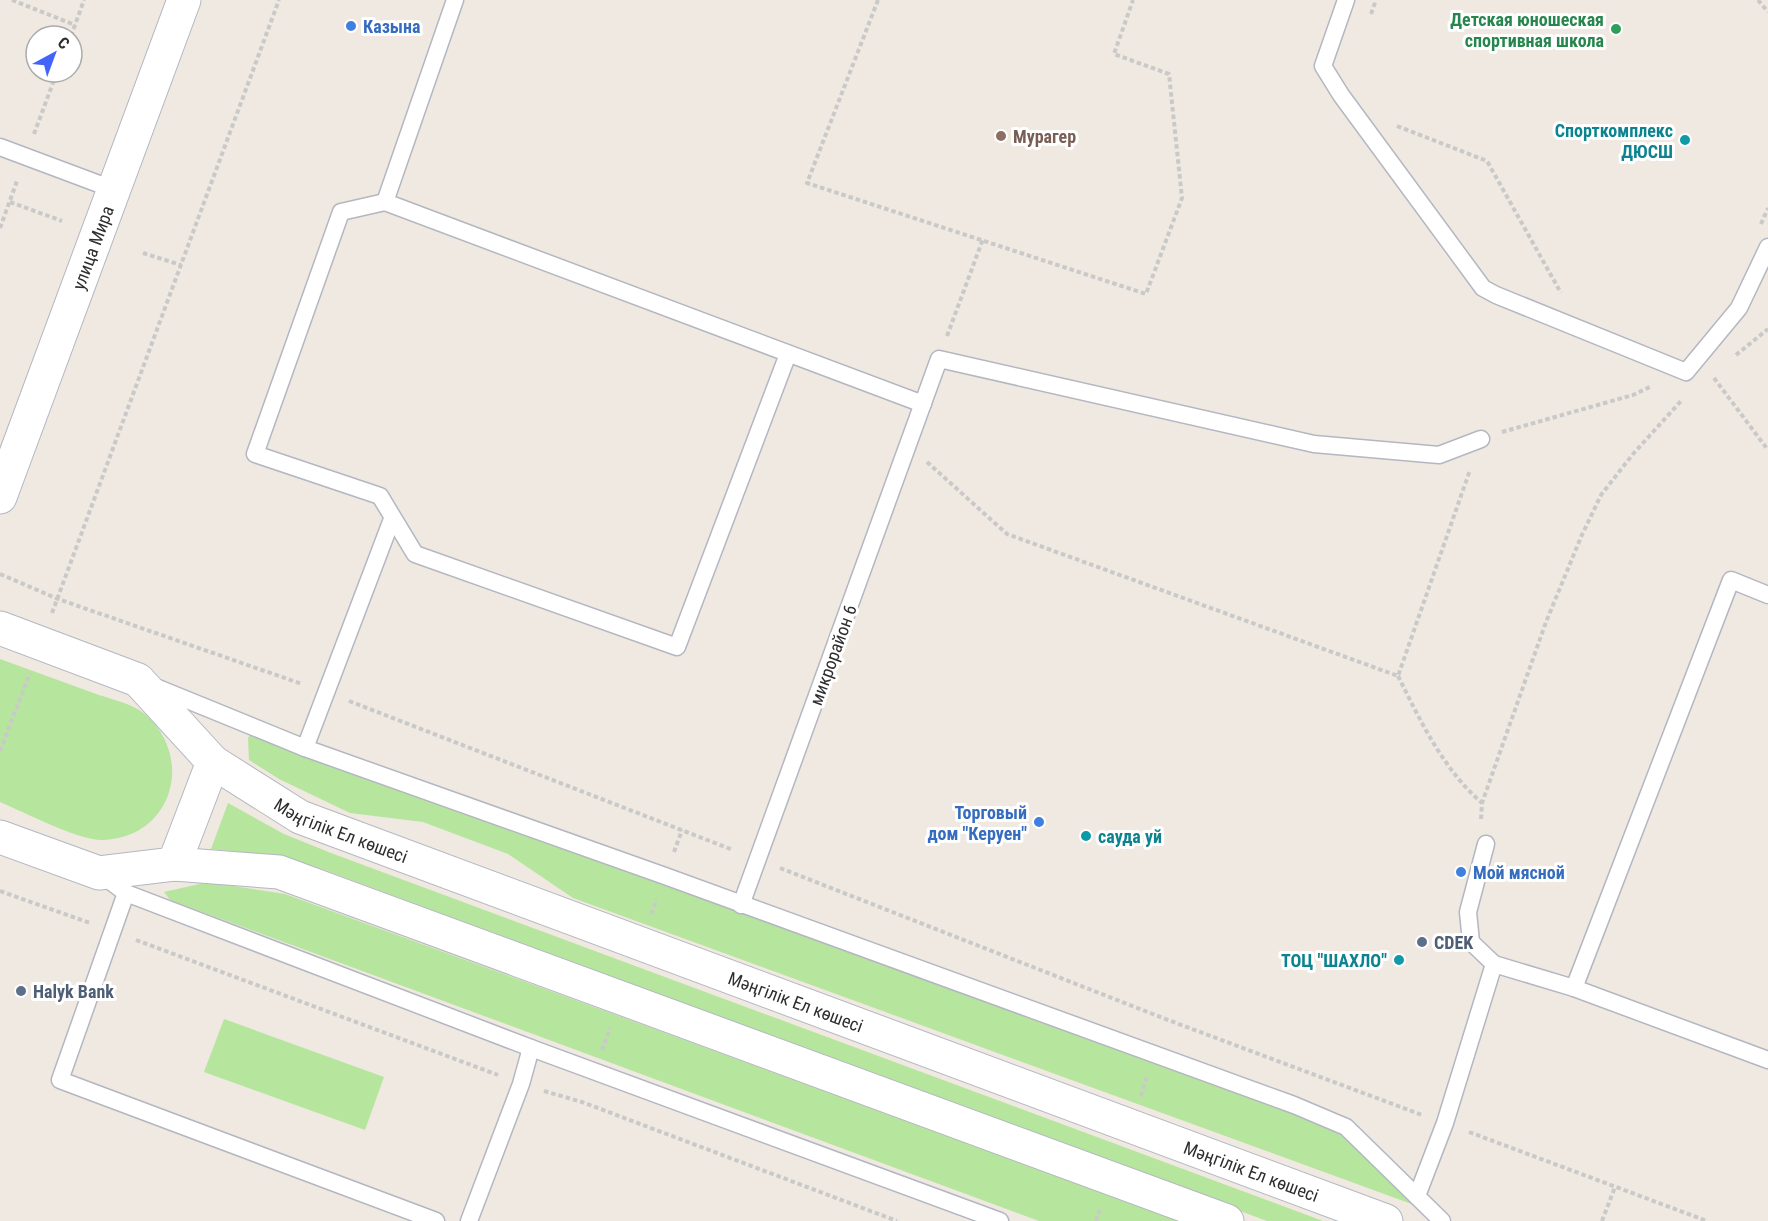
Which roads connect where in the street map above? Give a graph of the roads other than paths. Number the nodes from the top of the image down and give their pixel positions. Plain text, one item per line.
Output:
1 (184, 0) edge
2 (455, 0) edge
3 (1346, 0) edge
4 (0, 147) edge
5 (115, 190) junction
6 (385, 202) junction
7 (1768, 247) edge
8 (788, 354) junction
9 (923, 404) junction
10 (1481, 439) road end
11 (0, 497) edge
12 (392, 519) junction
13 (1768, 595) edge
14 (0, 628) edge
15 (138, 680) junction
16 (305, 748) junction
17 (213, 762) junction
18 (0, 837) edge
19 (1486, 844) road end
20 (174, 864) junction
21 (99, 873) junction
22 (126, 893) junction
23 (741, 904) junction
24 (1494, 964) junction
25 (1574, 988) junction
26 (531, 1048) junction
27 (1768, 1060) edge
28 (1417, 1196) junction
29 (436, 1221) edge
30 (469, 1221) edge
31 (1000, 1221) edge
32 (1227, 1221) edge
33 (1386, 1221) edge
34 (1442, 1221) edge

1 - 5 street, улица Мира
2 - 6 lane
3 - 7 lane
4 - 5 lane
5 - 11 street, улица Мира
6 - 8 lane
6 - 12 lane
8 - 9 lane
8 - 12 lane
9 - 10 lane, микрорайон 6
9 - 23 lane, микрорайон 6
12 - 16 lane
13 - 25 lane
14 - 15 street, Мәңгілік Ел көшесі
15 - 16 lane
15 - 17 street, Мәңгілік Ел көшесі
16 - 23 lane
17 - 20 street
17 - 33 street, Мәңгілік Ел көшесі
18 - 21 street
19 - 24 lane
20 - 21 street
20 - 32 street
21 - 22 lane
22 - 26 lane
22 - 29 lane
23 - 28 lane
24 - 25 lane
24 - 28 lane
25 - 27 lane
26 - 30 lane
26 - 31 lane
28 - 34 lane

